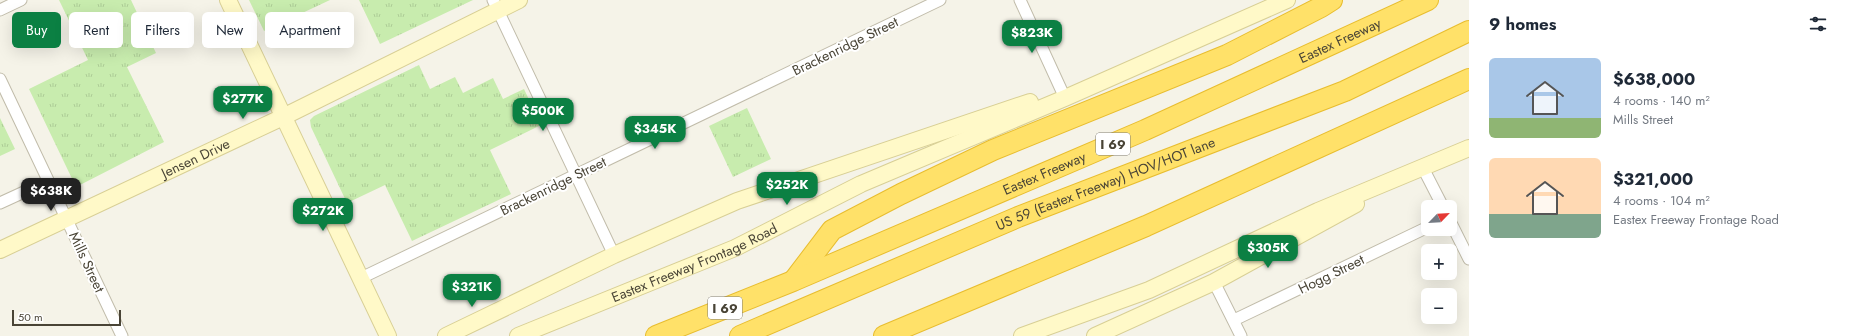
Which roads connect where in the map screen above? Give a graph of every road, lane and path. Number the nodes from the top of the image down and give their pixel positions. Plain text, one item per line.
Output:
1 (21, 0) edge
2 (228, 0) edge
3 (519, 0) edge
4 (940, 0) edge
5 (1020, 0) edge
6 (1286, 0) edge
7 (1332, 0) edge
8 (1428, 0) edge
9 (495, 5) edge
10 (0, 10) edge
11 (1469, 31) edge
12 (0, 79) edge
13 (1469, 79) edge
14 (1065, 98) junction
15 (283, 117) junction
16 (1469, 148) edge
17 (1423, 168) junction
18 (576, 175) junction
19 (48, 181) junction
20 (1439, 200) edge
21 (0, 203) edge
22 (66, 218) junction
23 (1421, 230) edge
24 (1457, 235) edge
25 (0, 250) edge
26 (614, 256) junction
27 (1469, 259) edge
28 (361, 278) junction
29 (793, 281) junction
30 (1214, 282) junction
31 (1234, 320) junction
32 (122, 336) edge
33 (388, 336) edge
34 (446, 336) edge
35 (518, 336) edge
36 (656, 336) edge
37 (740, 336) edge
38 (884, 336) edge
39 (1022, 336) edge
40 (1095, 336) edge
41 (1241, 336) edge

1 - 10 street
2 - 15 main road
3 - 9 main road, Jensen Drive
4 - 18 street, Brackenridge Street
5 - 14 street
6 - 14 main road, Eastex Freeway Frontage Road
7 - 29 highway
8 - 29 highway, Eastex Freeway / I 69
9 - 15 main road, Jensen Drive
9 - 18 street
11 - 37 highway, US 59 (Eastex Freeway) HOV/HOT lane
12 - 19 street, Mills Street
13 - 38 highway
14 - 26 main road
14 - 35 main road, Eastex Freeway Frontage Road
15 - 22 main road, Jensen Drive
15 - 28 main road
16 - 17 main road
17 - 20 street
17 - 30 main road
17 - 39 main road
18 - 26 street
18 - 28 street, Brackenridge Street
19 - 21 street
19 - 22 street, Mills Street
22 - 25 main road, Jensen Drive
22 - 32 street, Mills Street
23 - 31 street, Hogg Street
24 - 27 street
26 - 34 main road
28 - 33 main road
29 - 36 highway, Eastex Freeway / I 69
30 - 31 street
30 - 40 main road
31 - 41 street

